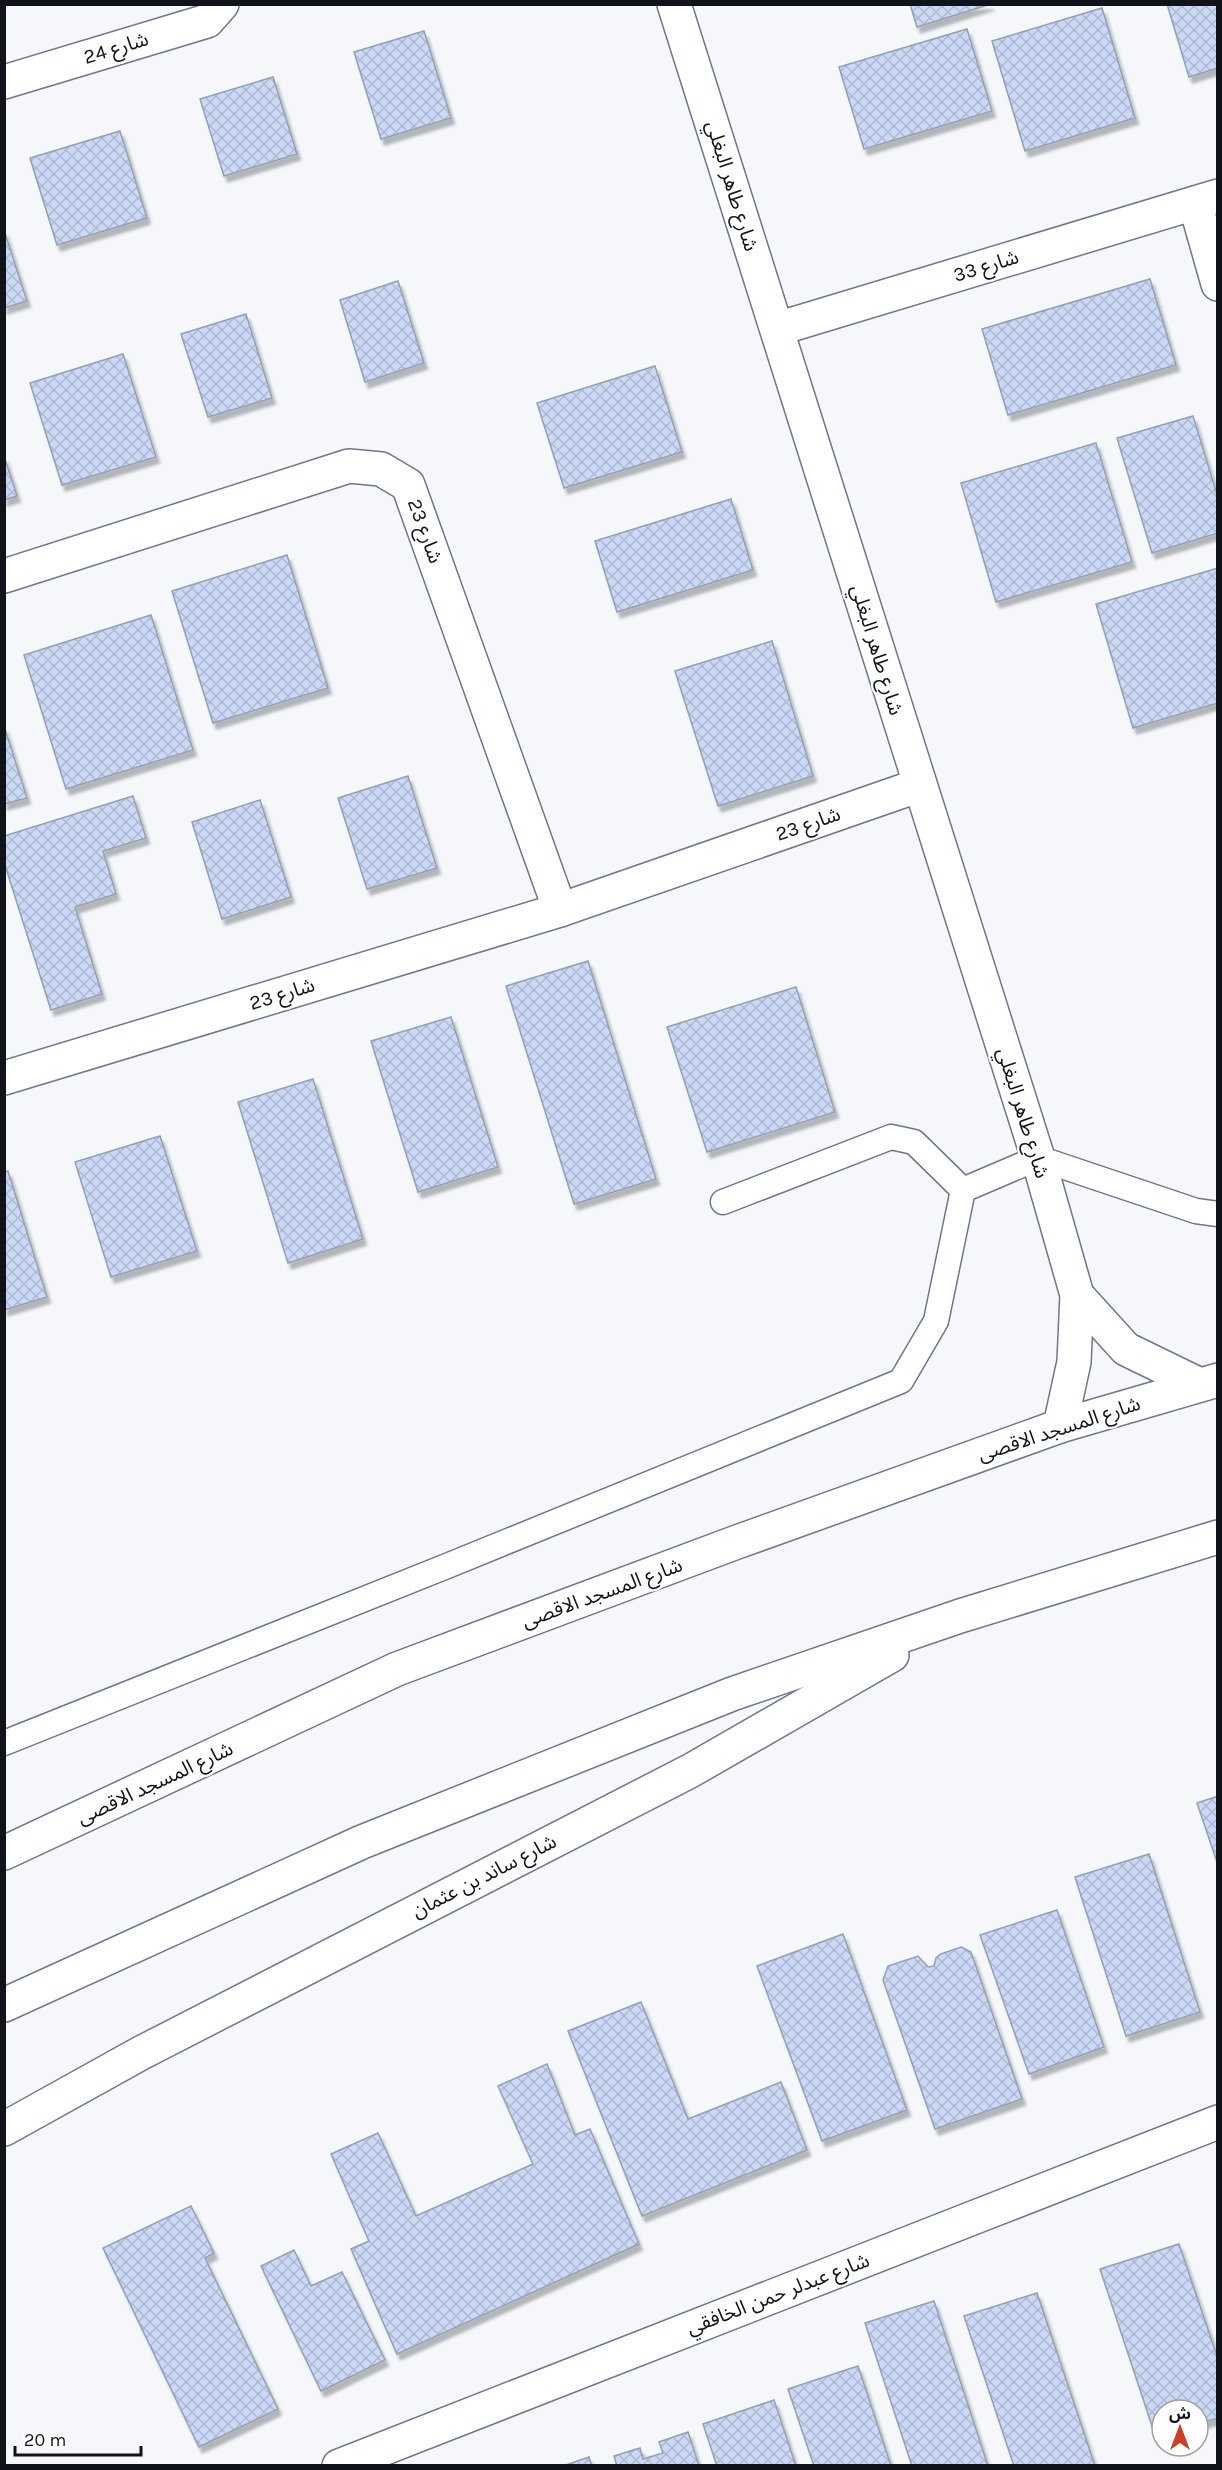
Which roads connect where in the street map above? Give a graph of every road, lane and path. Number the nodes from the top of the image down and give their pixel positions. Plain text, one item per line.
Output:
1 (222, 4) edge
2 (674, 4) edge
3 (4, 82) edge
4 (1206, 200) edge
5 (1218, 284) edge
6 (777, 329) junction
7 (4, 576) edge
8 (920, 785) junction
9 (560, 910) junction
10 (4, 1078) edge
11 (1038, 1158) junction
12 (963, 1190) junction
13 (723, 1202) dead end
14 (1218, 1214) edge
15 (1077, 1295) junction
16 (1209, 1383) edge
17 (1060, 1426) junction
18 (1218, 1537) edge
19 (960, 1616) junction
20 (4, 1743) edge
21 (4, 1853) edge
22 (4, 2005) edge
23 (1218, 2122) edge
24 (4, 2129) edge
25 (343, 2465) edge

1 - 3 street, شارع 24
2 - 6 street, شارع طاهر البغلي
4 - 5 street, شارع 33
4 - 6 street, شارع 33
6 - 8 street, شارع طاهر البغلي
7 - 9 street, شارع 23
8 - 9 street, شارع 23
8 - 11 street, شارع طاهر البغلي
9 - 10 street, شارع 23
11 - 12 lane
11 - 14 lane
11 - 15 street, شارع طاهر البغلي
12 - 13 lane
12 - 20 lane
15 - 16 street, شارع طاهر البغلي
15 - 17 street, شارع طاهر البغلي
16 - 17 street, شارع المسجد الاقصى
17 - 21 street, شارع المسجد الاقصى
18 - 19 street
19 - 22 street
19 - 24 street, شارع ساند بن عثمان
23 - 25 street, شارع عبدلر حمن الخافقي

